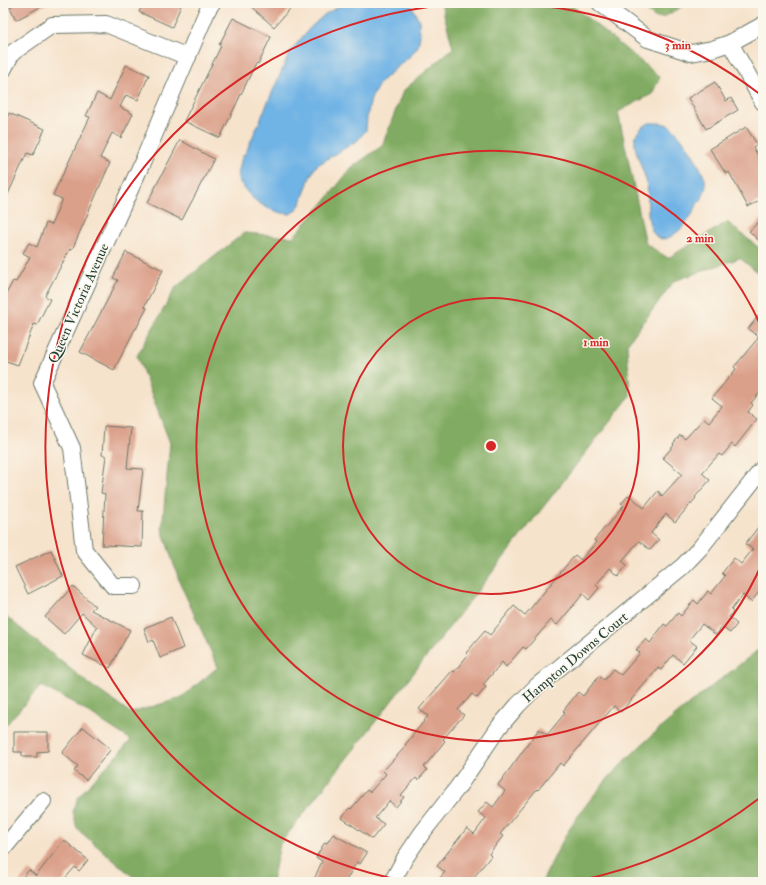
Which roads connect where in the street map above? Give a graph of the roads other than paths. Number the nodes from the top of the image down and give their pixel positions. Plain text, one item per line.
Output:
1 (212, 3) edge
2 (600, 3) edge
3 (763, 25) edge
4 (730, 43) junction
5 (188, 57) junction
6 (3, 70) edge
7 (763, 102) edge
8 (763, 468) edge
9 (134, 586) dead end
10 (43, 801) dead end
11 (3, 849) edge
12 (392, 882) edge

1 - 5 street, Queen Victoria Avenue
2 - 4 street
3 - 4 street
4 - 7 street
5 - 6 street
5 - 9 street, Queen Victoria Avenue
8 - 12 street, Hampton Downs Court
10 - 11 street

